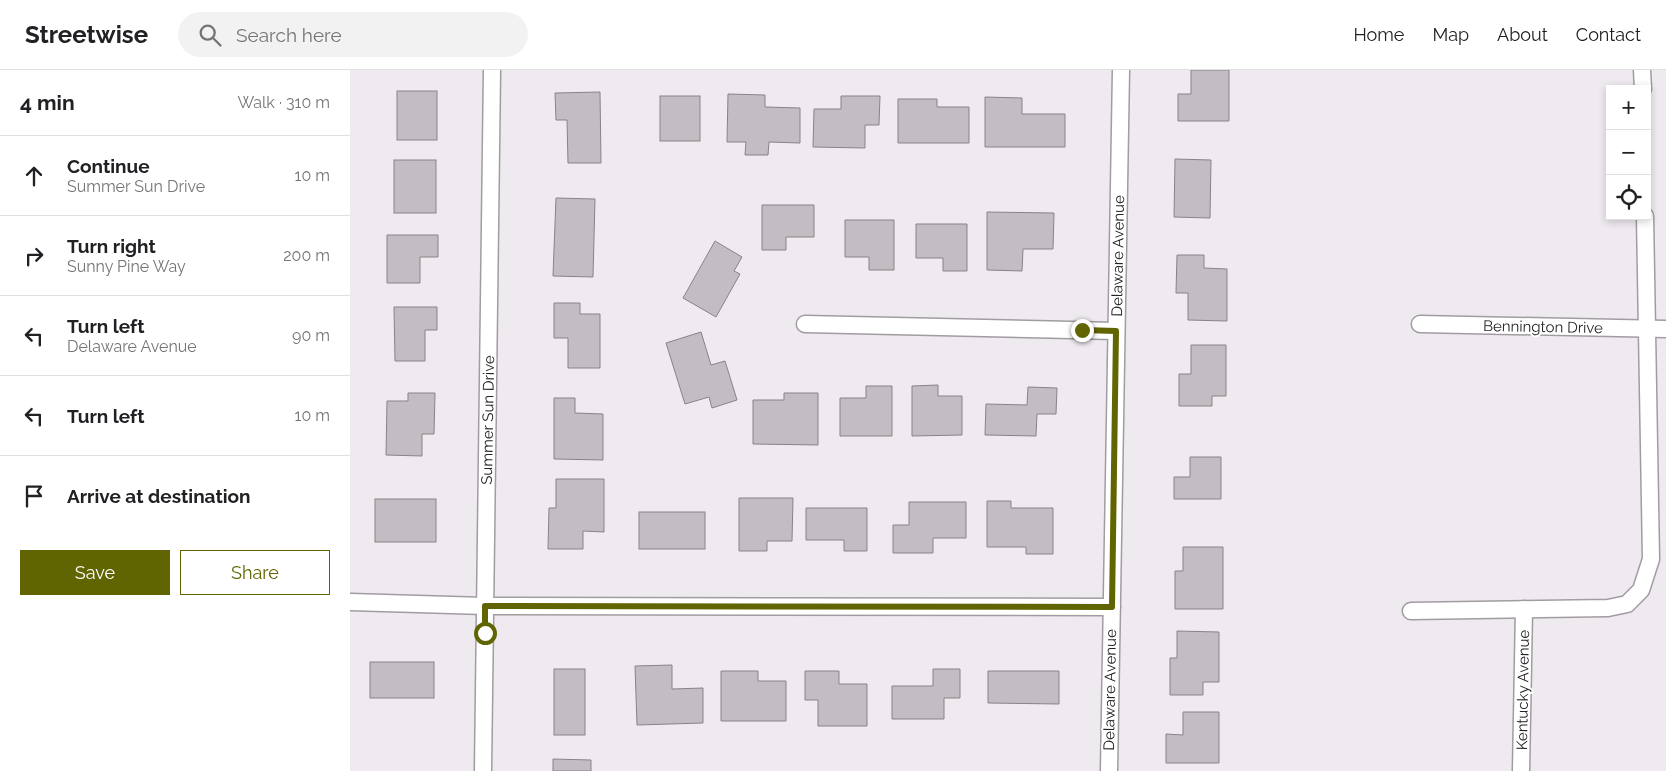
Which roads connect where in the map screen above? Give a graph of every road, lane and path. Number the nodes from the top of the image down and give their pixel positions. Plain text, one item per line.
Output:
1 (492, 70) edge
2 (1121, 70) edge
3 (1642, 70) edge
4 (1643, 85) edge
5 (1645, 220) edge
6 (804, 324) dead end
7 (1420, 324) dead end
8 (1647, 328) junction
9 (1666, 329) edge
10 (1116, 331) junction
11 (350, 602) edge
12 (485, 606) junction
13 (1112, 607) junction
14 (1524, 609) junction
15 (1411, 610) dead end
16 (483, 771) edge
17 (1109, 771) edge
18 (1521, 771) edge

1 - 12 street, Summer Sun Drive
2 - 10 street, Delaware Avenue
3 - 4 street
5 - 8 street
6 - 10 street
7 - 8 street, Bennington Drive
8 - 9 street, Bennington Drive
8 - 14 street
10 - 13 street, Delaware Avenue
11 - 12 street
12 - 13 street
12 - 16 street, Summer Sun Drive
13 - 17 street, Delaware Avenue
14 - 15 street
14 - 18 street, Kentucky Avenue

